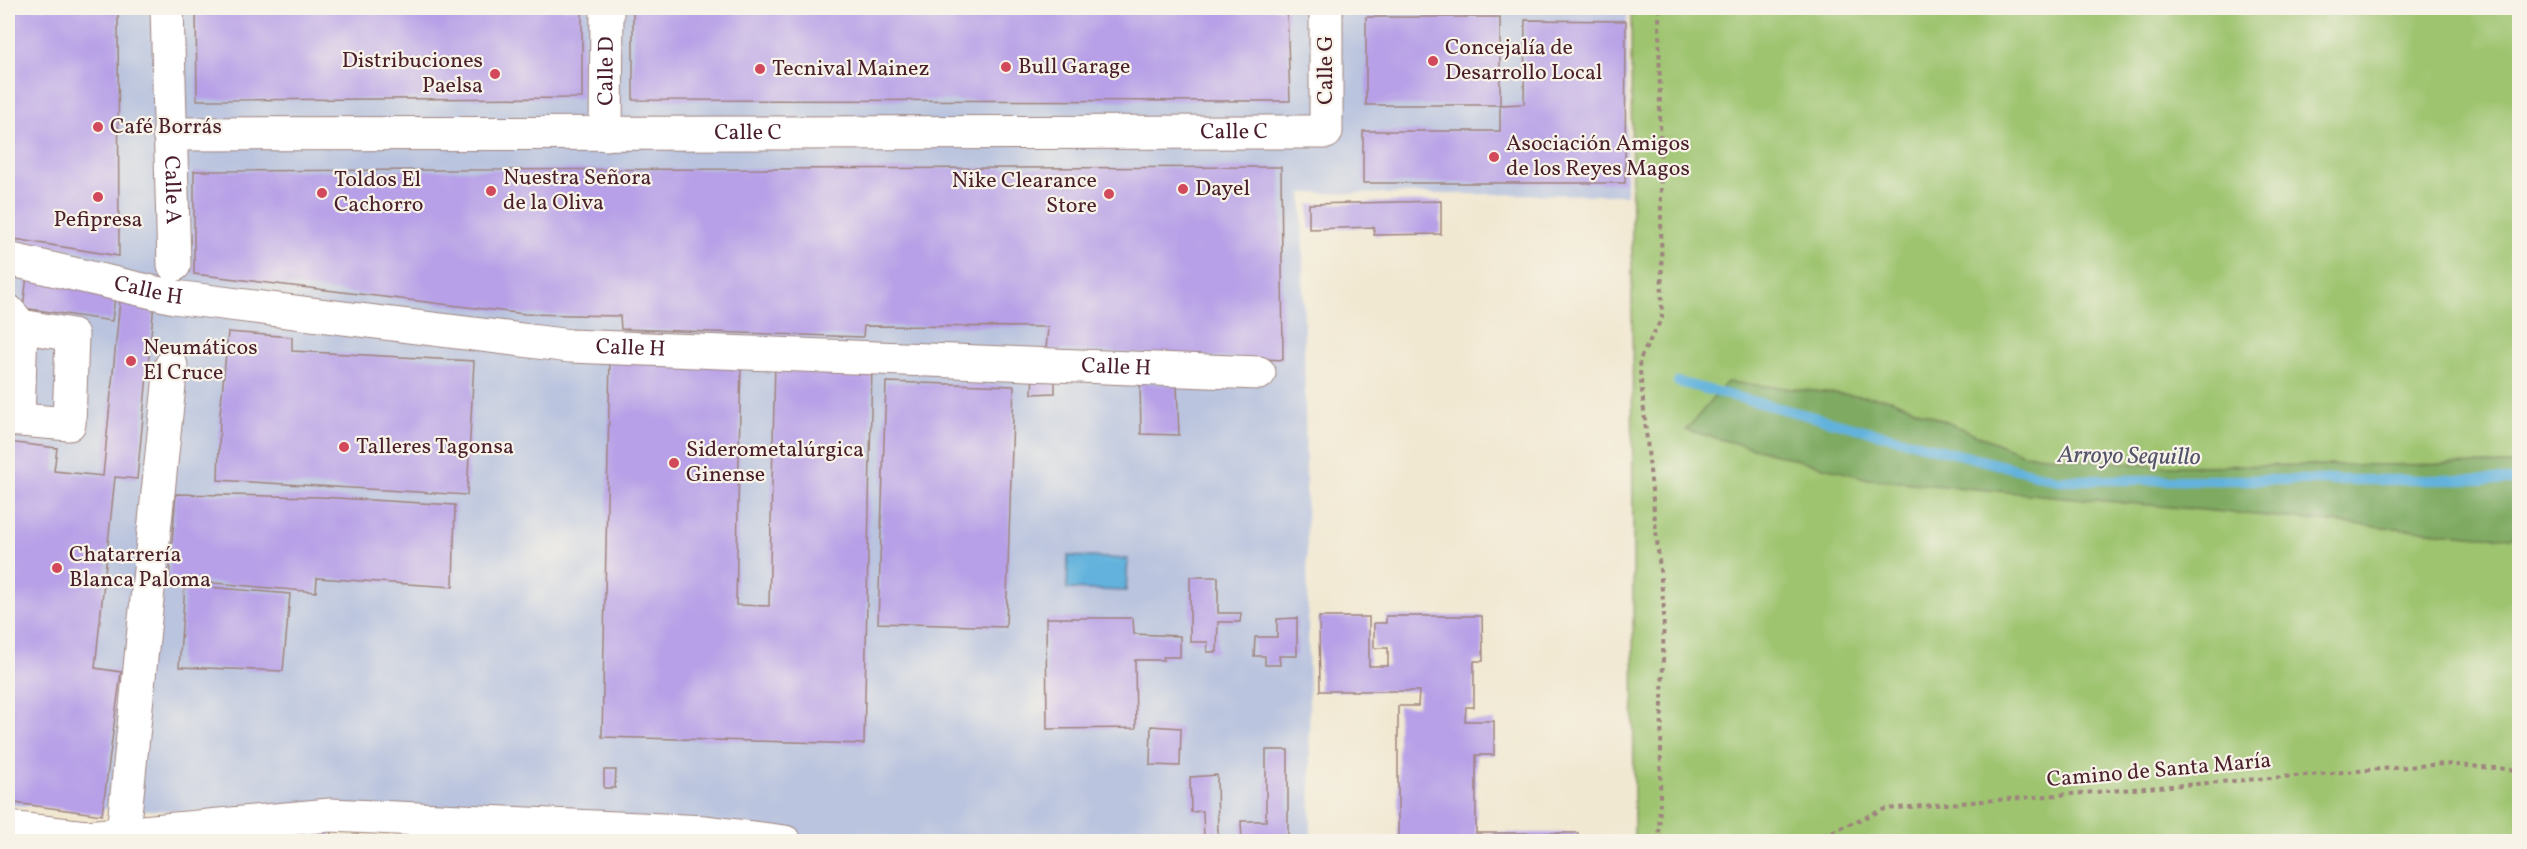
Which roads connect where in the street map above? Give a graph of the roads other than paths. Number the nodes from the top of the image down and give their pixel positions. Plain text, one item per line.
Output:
1 (167, 8) edge
2 (607, 8) edge
3 (1326, 8) edge
4 (1326, 132) joint
5 (170, 134) junction
6 (606, 134) junction
7 (8, 259) edge
8 (174, 265) dead end
9 (14, 319) edge
10 (171, 366) dead end
11 (1259, 373) dead end
12 (13, 419) edge
13 (8, 828) edge
14 (123, 833) junction
15 (785, 842) edge

1 - 5 street, Calle A
2 - 6 street, Calle D
3 - 4 street, Calle G
4 - 6 street, Calle C
5 - 6 street, Calle C
5 - 8 street, Calle A
7 - 11 street, Calle H
9 - 12 street
9 - 12 street
10 - 14 street
13 - 14 street
14 - 15 street

